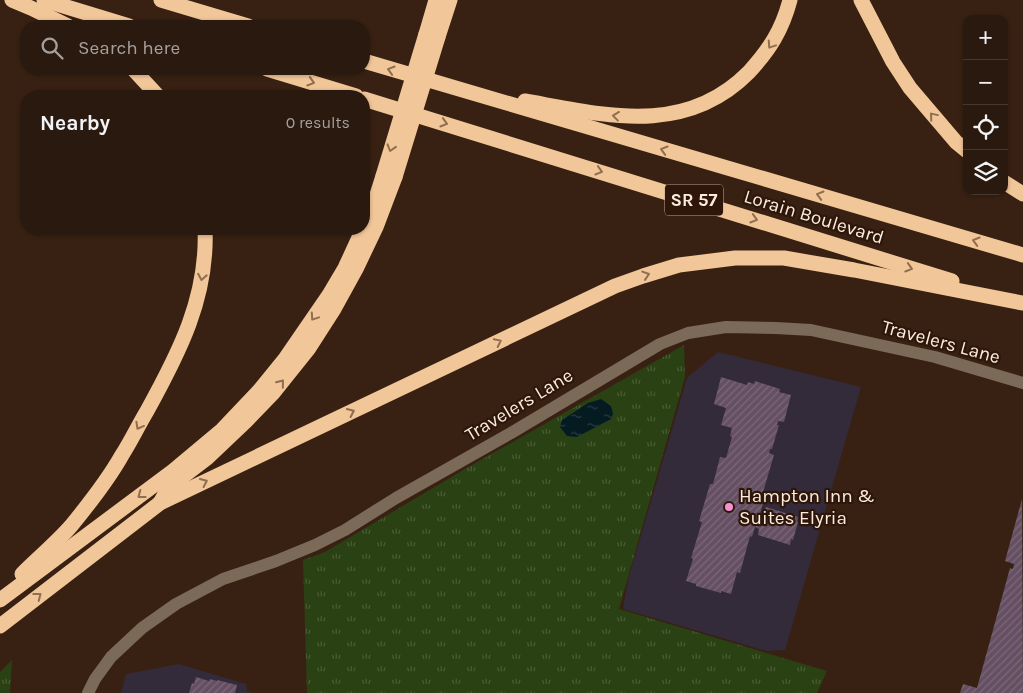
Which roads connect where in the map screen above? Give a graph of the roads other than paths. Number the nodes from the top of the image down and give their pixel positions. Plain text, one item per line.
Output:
1 (12, 0) edge
2 (44, 0) edge
3 (161, 0) edge
4 (436, 0) edge
5 (450, 0) edge
6 (790, 0) edge
7 (861, 0) edge
8 (56, 20) edge
9 (109, 20) edge
10 (228, 20) edge
11 (432, 35) junction
12 (370, 64) edge
13 (139, 75) edge
14 (287, 75) edge
15 (432, 82) junction
16 (152, 90) edge
17 (336, 90) edge
18 (370, 101) edge
19 (965, 150) edge
20 (389, 177) junction
21 (1008, 185) edge
22 (1023, 194) edge
23 (370, 213) edge
24 (205, 235) edge
25 (360, 235) edge
26 (1023, 254) edge
27 (1023, 303) edge
28 (1023, 384) edge
29 (160, 503) junction
30 (0, 594) edge
31 (0, 600) edge
32 (0, 626) edge
33 (88, 693) edge

1 - 8 highway
2 - 9 highway
3 - 10 highway
4 - 11 highway
5 - 11 highway
6 -> 15 highway
19 -> 7 highway
11 - 20 highway, bridge
15 -> 12 highway, Lorain Boulevard / SR 57
13 - 16 highway
14 -> 17 highway
26 -> 15 highway, Lorain Boulevard / SR 57
18 -> 27 highway, Lorain Boulevard / SR 57
20 - 23 highway
29 -> 20 highway
21 - 22 highway
24 -> 30 highway
25 -> 31 highway
29 -> 27 highway
28 - 33 street, Travelers Lane
32 -> 29 highway

